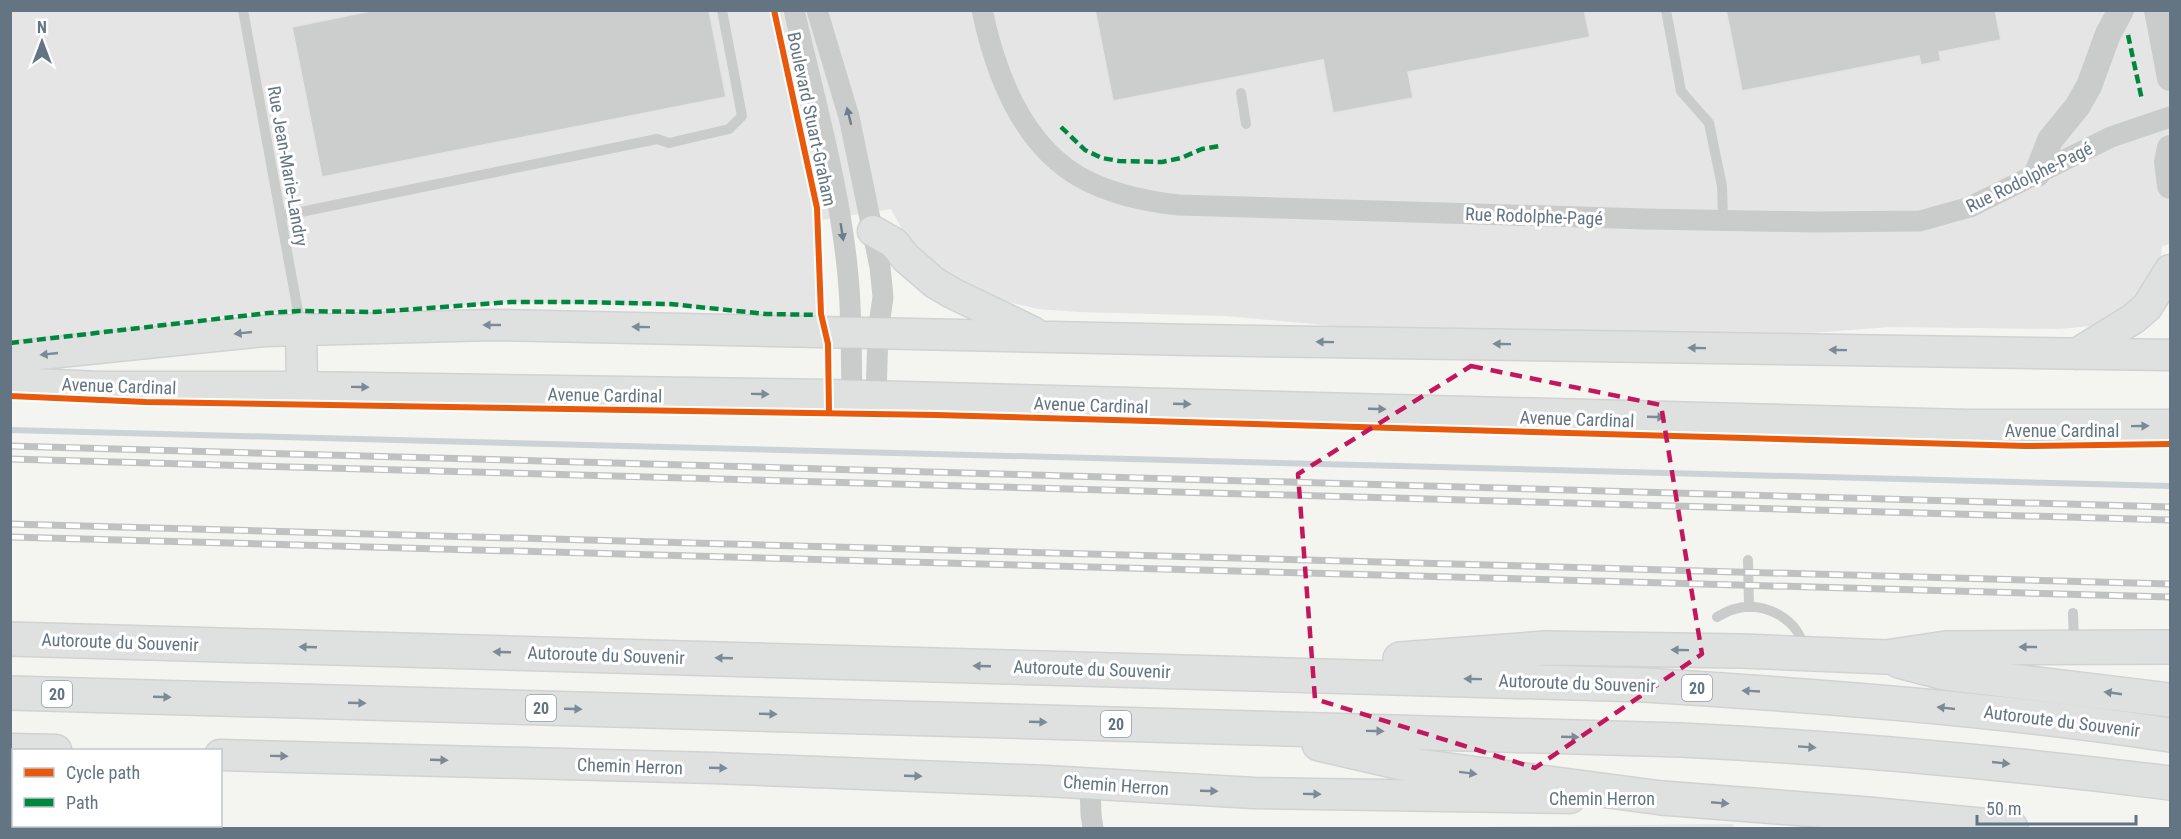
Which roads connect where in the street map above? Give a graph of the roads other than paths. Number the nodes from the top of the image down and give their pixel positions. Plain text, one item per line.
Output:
1 (243, 10) edge
2 (722, 10) edge
3 (794, 10) edge
4 (817, 10) edge
5 (982, 10) edge
6 (1666, 10) edge
7 (2121, 10) edge
8 (2157, 10) edge
9 (2170, 78) edge
10 (1241, 93) dead end
11 (2170, 117) edge
12 (1246, 124) dead end
13 (2170, 148) edge
14 (2037, 174) junction
15 (2170, 186) edge
16 (280, 216) junction
17 (1723, 220) junction
18 (873, 231) junction
19 (2170, 270) edge
20 (301, 328) junction
21 (865, 332) junction
22 (1041, 336) junction
23 (2076, 354) junction
24 (2170, 355) edge
25 (10, 357) edge
26 (10, 383) edge
27 (302, 387) junction
28 (864, 396) junction
29 (2170, 425) edge
30 (1748, 560) dead end
31 (1749, 607) junction
32 (2073, 613) dead end
33 (1718, 617) dead end
34 (10, 639) edge
35 (2074, 647) junction
36 (2170, 647) edge
37 (1805, 654) junction
38 (1886, 657) junction
39 (1221, 673) junction
40 (10, 693) edge
41 (2170, 700) edge
42 (1253, 728) junction
43 (2170, 735) edge
44 (222, 755) edge
45 (2170, 783) edge
46 (1090, 784) junction
47 (1662, 798) junction
48 (1094, 828) edge
49 (2011, 828) edge

1 - 16 lane, Rue Jean-Marie-Landry
2 - 16 lane
3 -> 21 street, Boulevard Stuart-Graham
18 -> 4 street, Boulevard Stuart-Graham
5 - 17 street, Rue Rodolphe-Pagé
6 - 17 lane
7 - 14 street
8 - 9 street
10 - 12 lane
11 - 14 street, Rue Rodolphe-Pagé
13 - 15 street
14 - 17 street, Rue Rodolphe-Pagé
16 - 20 lane, Rue Jean-Marie-Landry
18 - 21 street, Boulevard Stuart-Graham
18 - 22 main road
19 - 23 main road
21 -> 20 main road, Avenue Cardinal
20 -> 25 main road, Avenue Cardinal
20 - 27 main road
21 - 22 main road, Avenue Cardinal
21 - 28 street, Boulevard Stuart-Graham
23 -> 22 main road, Avenue Cardinal
23 - 24 main road, Avenue Cardinal
26 - 27 main road, Avenue Cardinal
27 -> 28 main road, Avenue Cardinal
28 -> 29 main road, Avenue Cardinal
30 - 31 lane
31 - 33 lane
31 - 37 lane
32 - 35 lane
39 -> 34 main road, Autoroute du Souvenir / 20
35 - 36 main road
35 -> 38 main road
37 - 38 main road
37 -> 39 main road
41 -> 38 main road
43 -> 39 main road, Autoroute du Souvenir / 20
40 -> 42 main road, 20
42 -> 45 main road, 20
42 -> 47 main road
44 -> 46 main road, Chemin Herron
46 -> 47 main road, Chemin Herron
46 - 48 street
47 -> 49 main road, Chemin Herron

